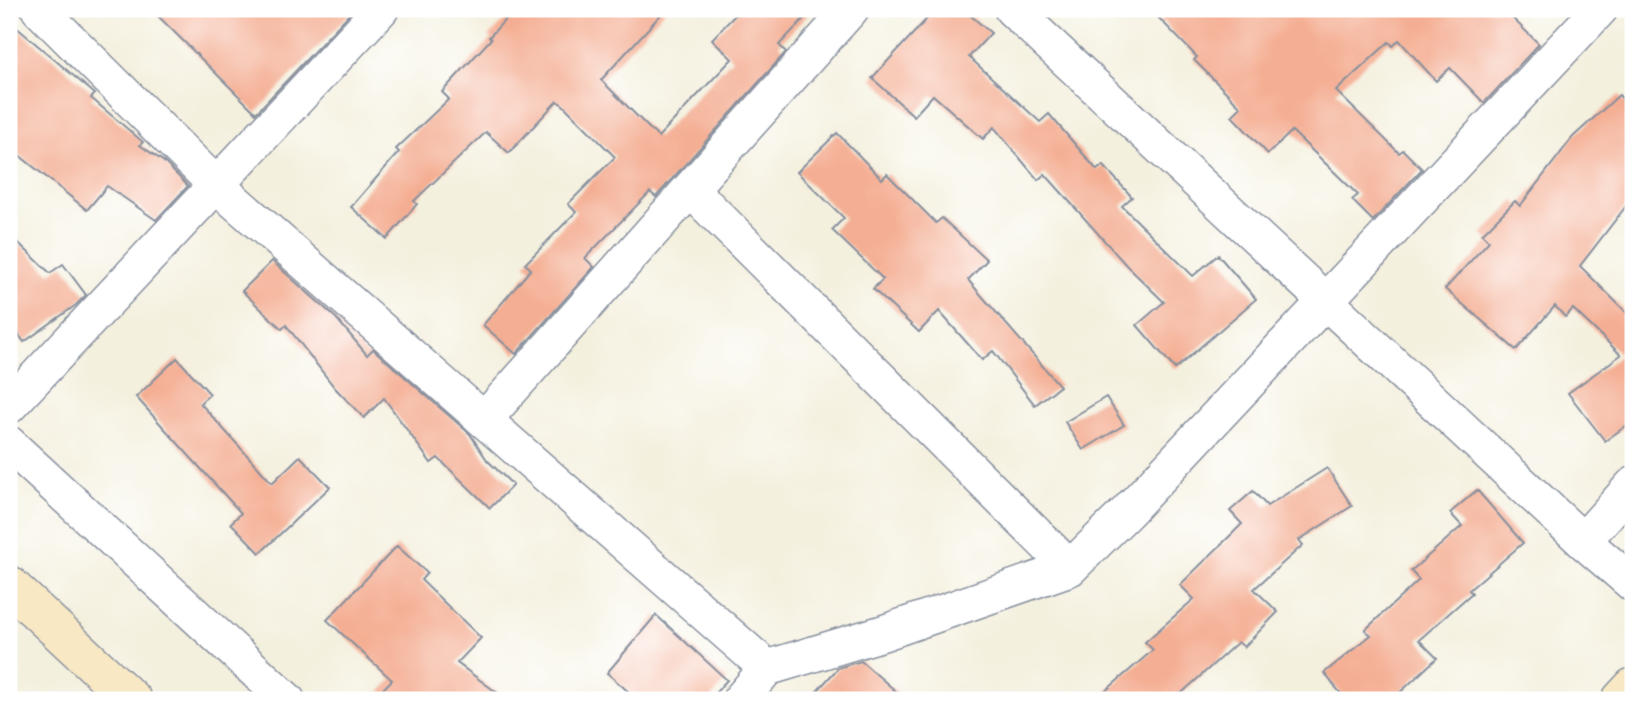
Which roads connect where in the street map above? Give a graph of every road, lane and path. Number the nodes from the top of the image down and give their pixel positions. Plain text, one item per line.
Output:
1 (39, 9) edge
2 (381, 9) edge
3 (851, 9) edge
4 (1012, 9) edge
5 (1581, 15) edge
6 (216, 185) junction
7 (690, 189) junction
8 (1325, 299) junction
9 (9, 406) edge
10 (484, 420) junction
11 (9, 444) edge
12 (1633, 485) edge
13 (1583, 541) junction
14 (1070, 568) junction
15 (1633, 583) edge
16 (9, 584) edge
17 (767, 668) junction
18 (1633, 687) edge
19 (132, 700) edge
20 (287, 700) edge
21 (740, 700) edge
22 (1621, 700) edge

1 - 6 street
2 - 6 street
3 - 7 street
4 - 8 street
5 - 8 street
6 - 9 street
6 - 10 street
7 - 10 street
7 - 14 street
8 - 13 street
8 - 14 street
10 - 17 street
11 - 20 street
12 - 13 street
13 - 15 street
14 - 17 street
16 - 19 street
17 - 21 street
18 - 22 street

